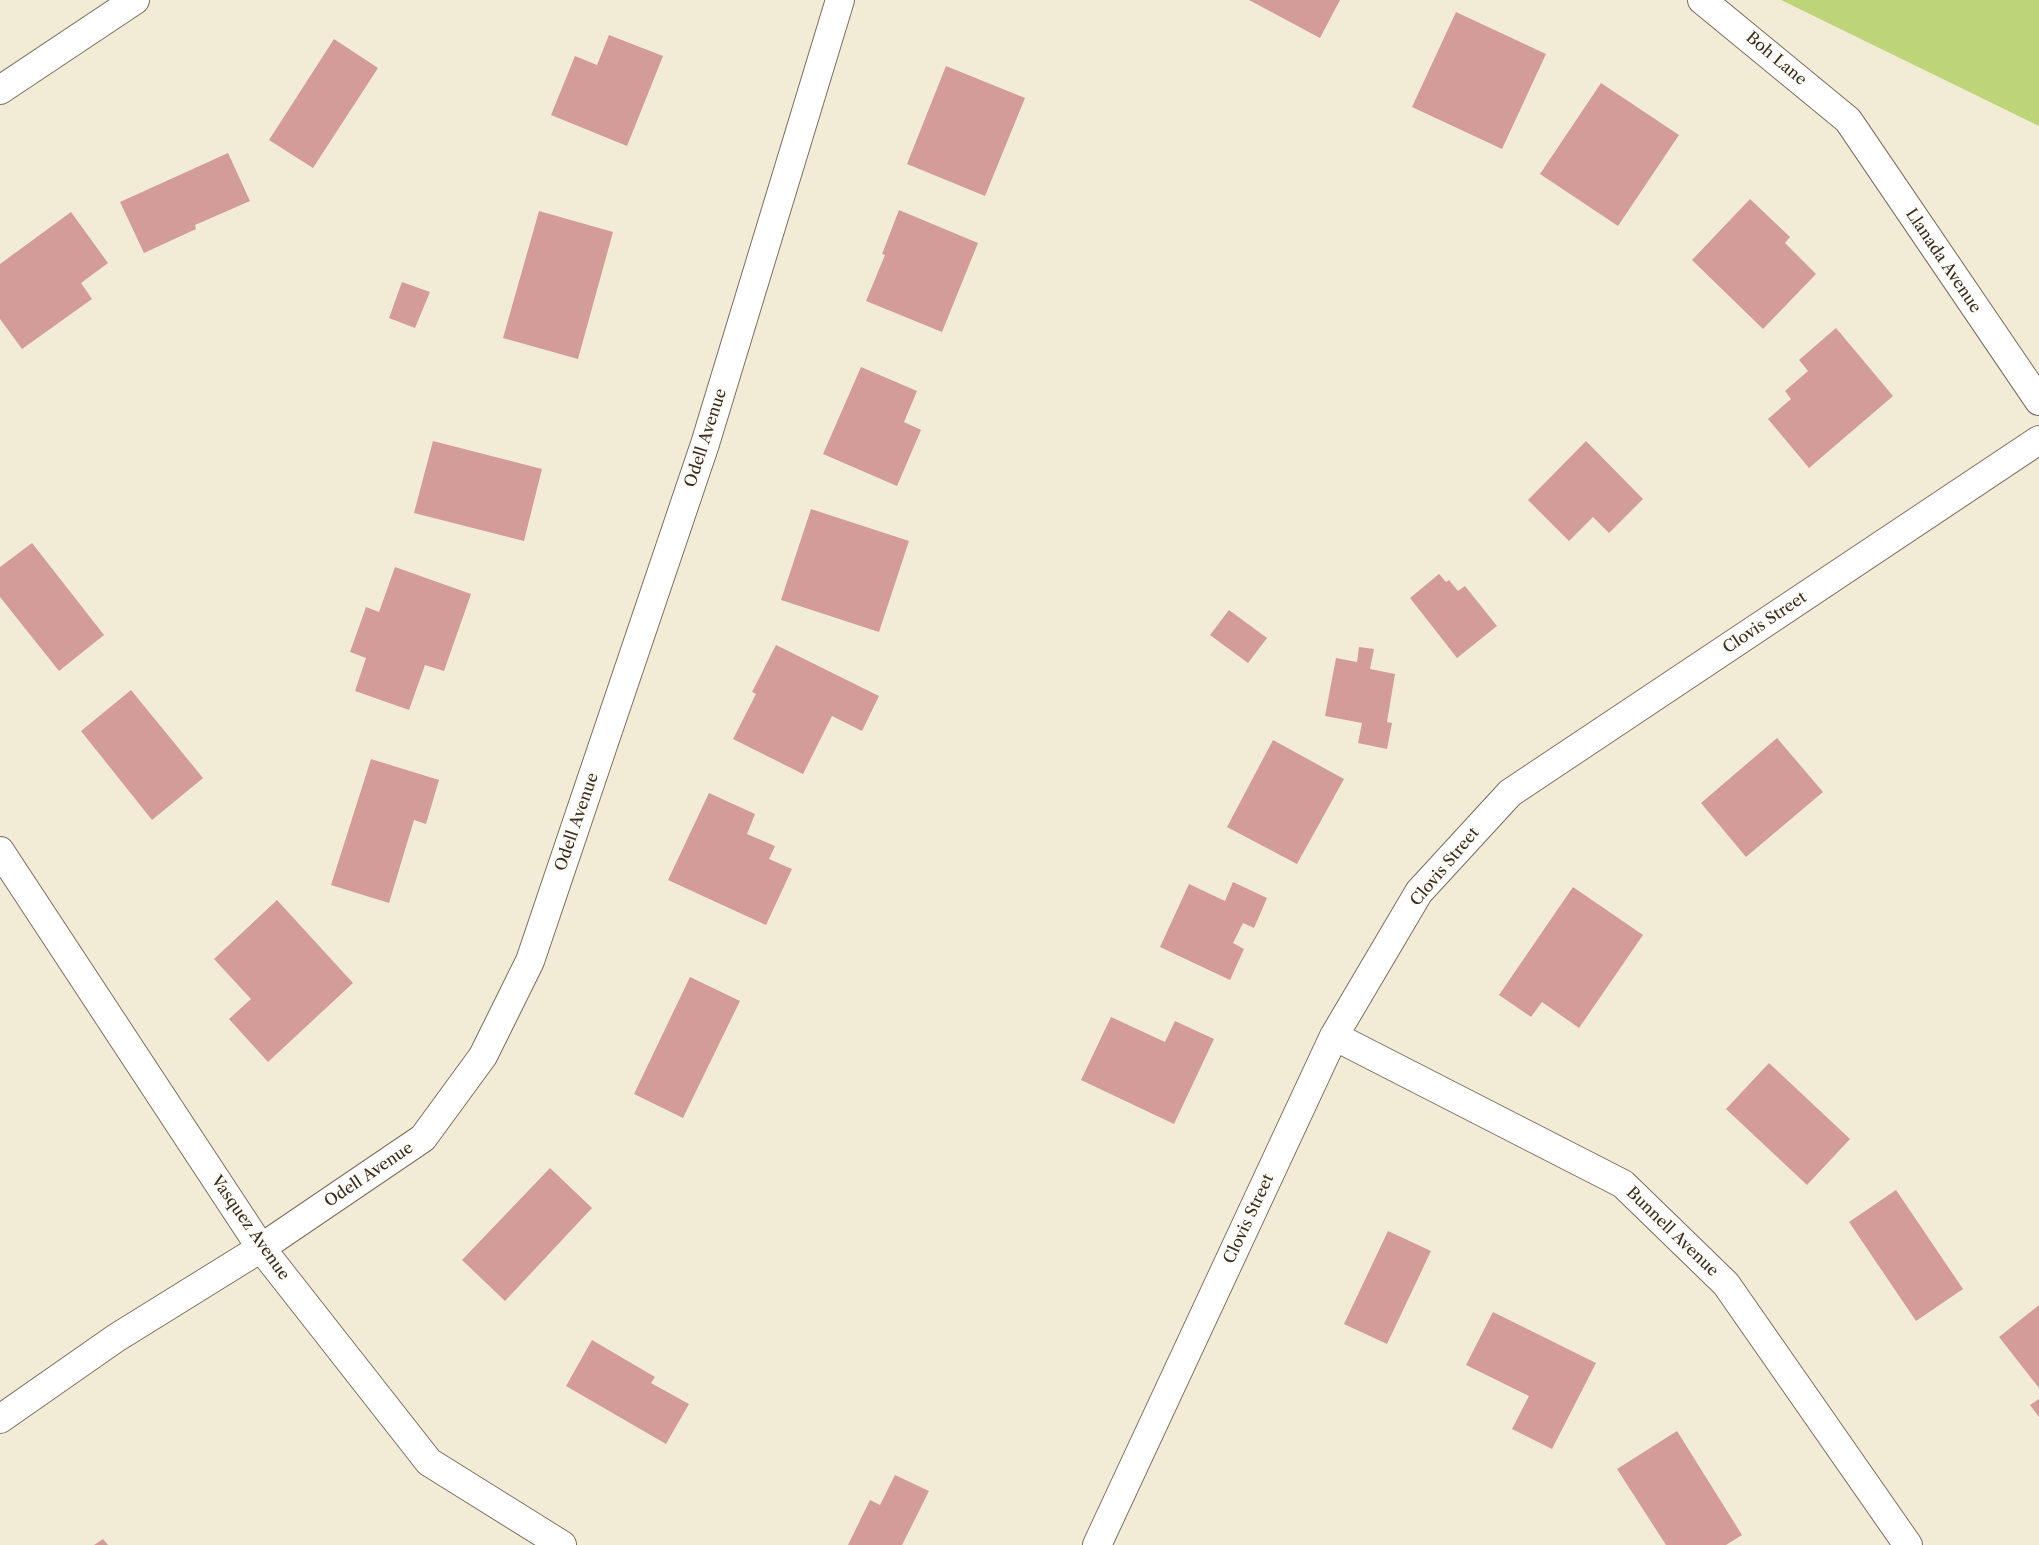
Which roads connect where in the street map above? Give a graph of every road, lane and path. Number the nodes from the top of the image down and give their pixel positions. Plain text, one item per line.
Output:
1 (135, 0) edge
2 (840, 0) edge
3 (1702, 0) edge
4 (0, 90) edge
5 (1848, 120) joint
6 (2039, 401) edge
7 (2039, 440) edge
8 (0, 852) edge
9 (1334, 1036) junction
10 (261, 1248) junction
11 (0, 1419) edge
12 (562, 1545) edge
13 (1097, 1545) edge
14 (1908, 1545) edge

1 - 4 street
2 - 10 street, Odell Avenue
3 - 5 street, Boh Lane
5 - 6 street, Llanada Avenue
7 - 9 street, Clovis Street
8 - 10 street, Vasquez Avenue
9 - 13 street, Clovis Street
9 - 14 street, Bunnell Avenue
10 - 11 street, Odell Avenue
10 - 12 street, Vasquez Avenue

